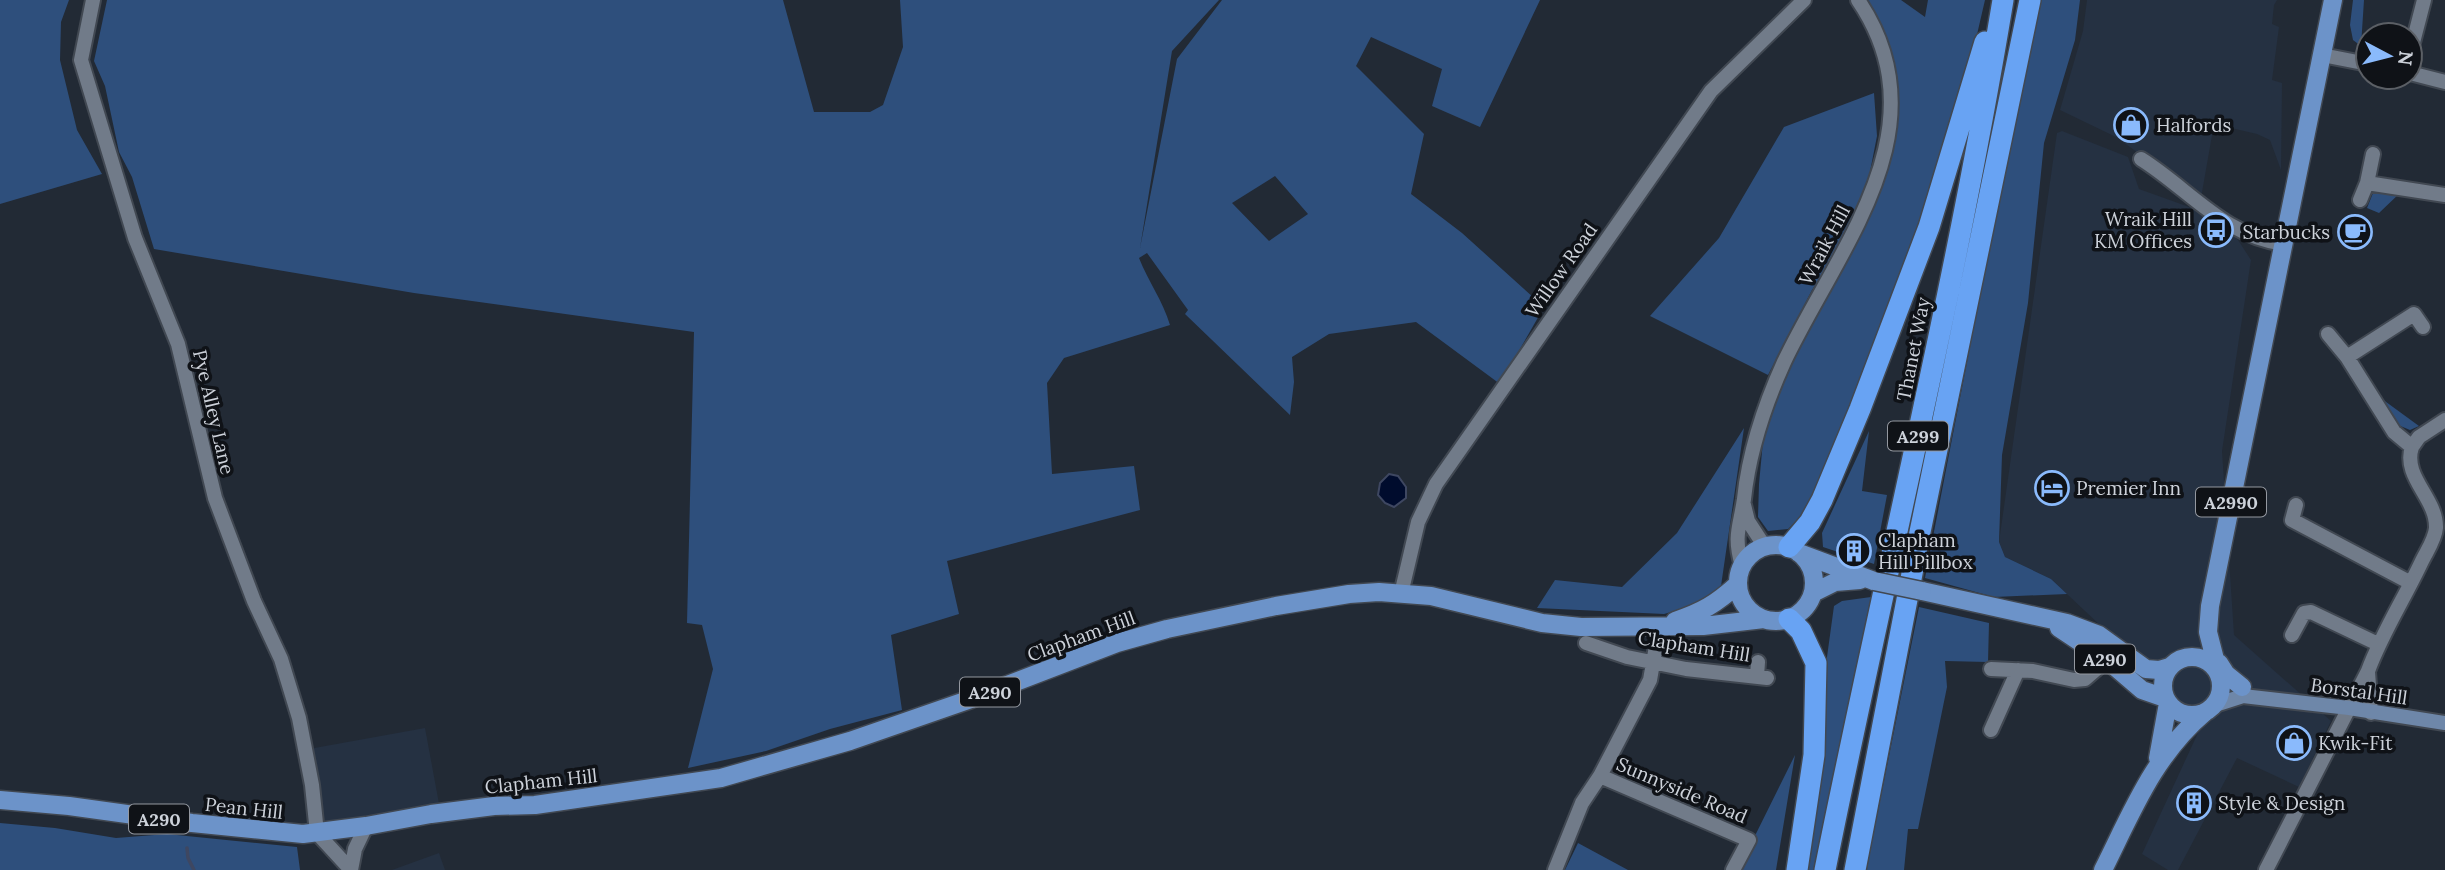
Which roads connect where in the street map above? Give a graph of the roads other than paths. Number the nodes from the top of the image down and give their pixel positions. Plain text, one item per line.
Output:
1 (93, 0) edge
2 (1804, 0) edge
3 (1858, 0) edge
4 (2001, 0) edge
5 (2030, 0) edge
6 (2333, 0) edge
7 (2424, 0) edge
8 (2419, 21) edge
9 (2322, 55) junction
10 (2354, 61) edge
11 (2424, 77) edge
12 (2445, 82) edge
13 (2373, 155) dead end
14 (2141, 159) dead end
15 (2367, 183) junction
16 (2445, 195) edge
17 (2360, 201) dead end
18 (2284, 244) junction
19 (2423, 327) dead end
20 (2328, 334) dead end
21 (2347, 357) junction
22 (2445, 420) edge
23 (2412, 447) junction
24 (1743, 504) junction
25 (2296, 505) dead end
26 (1765, 547) junction
27 (1794, 550) junction
28 (1742, 566) junction
29 (1874, 581) junction
30 (2412, 583) junction
31 (1738, 584) junction
32 (1813, 593) junction
33 (1401, 594) junction
34 (2210, 606) junction
35 (1764, 619) junction
36 (1788, 619) junction
37 (2044, 619) junction
38 (1656, 625) junction
39 (2292, 635) dead end
40 (2210, 640) junction
41 (1586, 643) dead end
42 (2378, 645) junction
43 (2107, 660) junction
44 (1654, 662) junction
45 (2176, 662) junction
46 (1991, 669) dead end
47 (2018, 670) junction
48 (2368, 671) junction
49 (1761, 672) dead end
50 (2219, 673) junction
51 (2242, 687) junction
52 (2267, 698) junction
53 (2166, 700) junction
54 (2349, 708) junction
55 (2210, 709) junction
56 (2371, 713) junction
57 (2445, 723) edge
58 (1991, 730) dead end
59 (2157, 765) junction
60 (1600, 776) junction
61 (0, 800) edge
62 (366, 826) junction
63 (317, 833) junction
64 (351, 870) edge
65 (1555, 870) edge
66 (1733, 870) edge
67 (1797, 870) edge
68 (1825, 870) edge
69 (1855, 870) edge
70 (2103, 870) edge
71 (2266, 870) edge

1 - 63 street, Pye Alley Lane
2 - 33 street, Willow Road
3 - 24 street, Wraik Hill
4 - 27 highway
4 - 68 highway, Thanet Way / A299
5 - 69 highway, A299
6 - 9 main road, A2990
7 - 8 street
9 - 10 street
9 - 18 main road, A2990
11 - 12 street
13 - 15 street
14 - 18 street
15 - 16 street
15 - 17 street
18 - 34 main road, A2990
19 - 21 street
20 - 21 street
21 - 23 street
22 - 23 street
23 - 30 street
24 - 26 street
24 - 28 street, Wraik Hill
25 - 30 street
26 - 27 main road, A290
26 - 28 main road
27 - 29 main road, A290
27 - 32 main road
28 - 31 main road
29 - 32 main road, A290
29 - 37 main road, A290, bridge
30 - 42 street
31 - 35 main road
31 - 38 main road, Clapham Hill / A290
32 - 36 main road, A290
33 - 38 main road, Clapham Hill / A290
33 - 62 main road, Clapham Hill / A290
34 - 40 main road, A2990
34 - 45 main road, A2990
35 - 36 main road, A290
35 - 38 main road, Clapham Hill / A290
36 - 67 highway
37 - 43 main road, A290
37 - 45 main road, A290
38 - 44 street
39 - 42 street
40 - 50 main road, A2990
40 - 51 main road
41 - 44 street, Clapham Hill
42 - 48 street
43 - 47 street
43 - 53 main road, A290
44 - 49 street, Clapham Hill
44 - 60 street
45 - 50 main road
45 - 53 main road, A2990
46 - 47 street
47 - 58 street
48 - 54 street
48 - 56 street
50 - 51 main road, Borstal Hill
50 - 55 main road, A2990
51 - 52 main road, Borstal Hill
52 - 54 main road, Borstal Hill
52 - 55 main road, Borstal Hill
53 - 55 main road
53 - 59 main road, A2990
54 - 56 main road, Borstal Hill
54 - 71 street
55 - 59 main road, A2990
56 - 57 main road, Borstal Hill
59 - 70 main road, A2990
60 - 65 street
60 - 66 street, Sunnyside Road
61 - 63 main road, Pean Hill / A290
62 - 63 main road, Clapham Hill / A290
62 - 64 street
63 - 64 street

